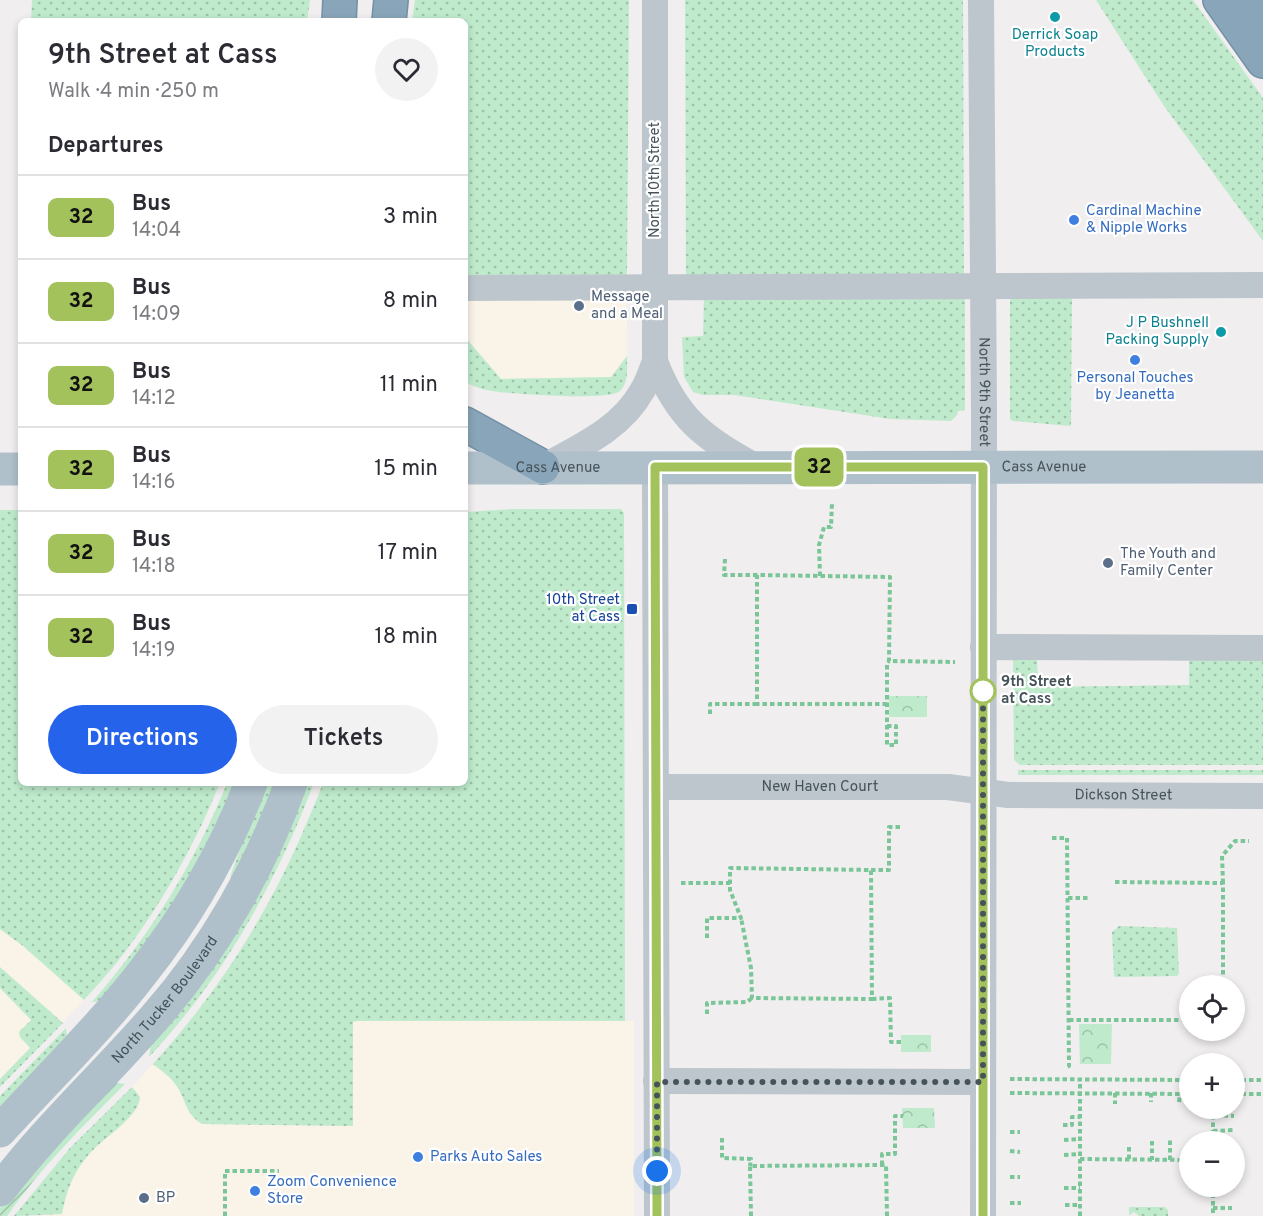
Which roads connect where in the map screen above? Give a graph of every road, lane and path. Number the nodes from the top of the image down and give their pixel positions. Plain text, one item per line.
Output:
1 (340, 0) edge
2 (391, 0) edge
3 (655, 0) edge
4 (981, 0) edge
5 (1220, 0) edge
6 (1251, 0) edge
7 (1263, 15) edge
8 (339, 18) edge
9 (390, 18) edge
10 (1263, 61) edge
11 (1263, 285) edge
12 (984, 286) junction
13 (655, 287) junction
14 (468, 288) edge
15 (655, 361) junction
16 (468, 426) edge
17 (543, 467) junction
18 (655, 467) junction
19 (757, 467) junction
20 (983, 467) junction
21 (1263, 467) edge
22 (468, 468) edge
23 (0, 470) edge
24 (18, 470) edge
25 (468, 486) edge
26 (832, 503) dead end
27 (725, 559) dead end
28 (757, 575) junction
29 (820, 576) junction
30 (983, 646) junction
31 (1263, 648) edge
32 (889, 662) junction
33 (955, 662) dead end
34 (760, 704) junction
35 (887, 704) junction
36 (710, 714) dead end
37 (887, 726) junction
38 (250, 786) edge
39 (290, 786) edge
40 (656, 787) junction
41 (984, 792) junction
42 (1263, 796) edge
43 (902, 826) dead end
44 (1052, 838) dead end
45 (1249, 841) dead end
46 (871, 870) junction
47 (1115, 882) dead end
48 (681, 883) dead end
49 (730, 883) junction
50 (1223, 883) junction
51 (1068, 898) junction
52 (1089, 898) dead end
53 (741, 918) junction
54 (707, 938) dead end
55 (1223, 975) edge
56 (752, 998) junction
57 (872, 999) junction
58 (708, 1014) dead end
59 (1069, 1020) junction
60 (1179, 1020) edge
61 (95, 1027) junction
62 (901, 1042) dead end
63 (122, 1054) junction
64 (1067, 1066) dead end
65 (1010, 1079) dead end
66 (1080, 1080) junction
67 (1179, 1080) edge
68 (1245, 1080) edge
69 (1263, 1080) edge
70 (657, 1082) junction
71 (983, 1082) junction
72 (1010, 1093) dead end
73 (1080, 1093) junction
74 (1114, 1093) junction
75 (1151, 1093) junction
76 (1179, 1094) edge
77 (1245, 1094) edge
78 (1263, 1094) edge
79 (1151, 1102) dead end
80 (1115, 1104) dead end
81 (903, 1116) dead end
82 (1080, 1117) junction
83 (1213, 1119) edge
84 (1063, 1125) dead end
85 (1234, 1130) dead end
86 (0, 1131) edge
87 (1020, 1131) dead end
88 (1213, 1131) joint
89 (1010, 1132) dead end
90 (722, 1138) dead end
91 (1064, 1140) dead end
92 (1080, 1140) junction
93 (1170, 1140) dead end
94 (1152, 1141) dead end
95 (1130, 1144) dead end
96 (1010, 1152) dead end
97 (1020, 1152) dead end
98 (1064, 1155) dead end
99 (1080, 1157) junction
100 (1129, 1159) junction
101 (1152, 1160) junction
102 (1170, 1160) junction
103 (1179, 1160) edge
104 (882, 1165) junction
105 (750, 1166) junction
106 (279, 1171) dead end
107 (1010, 1177) dead end
108 (1020, 1177) dead end
109 (1064, 1188) dead end
110 (1080, 1188) junction
111 (0, 1190) edge
112 (1213, 1197) edge
113 (1010, 1203) dead end
114 (1021, 1203) dead end
115 (1065, 1205) dead end
116 (1080, 1205) junction
117 (1213, 1208) junction
118 (1232, 1208) dead end
119 (225, 1216) edge
120 (657, 1216) edge
121 (751, 1216) edge
122 (887, 1216) edge
123 (983, 1216) edge
124 (1080, 1216) edge
125 (1213, 1216) edge

1 - 8 highway
2 - 9 highway
3 - 13 street, North 10th Street
4 - 12 street, North 9th Street
5 - 10 highway
6 - 7 highway
11 - 12 street
12 - 13 street
12 - 20 street, North 9th Street
13 - 14 street
13 - 15 street, North 10th Street
15 - 17 street, North 10th Street
15 - 19 street, North 10th Street
16 - 17 highway
17 - 18 main road, Cass Avenue
17 - 22 main road, Cass Avenue
17 - 25 main road
18 - 19 main road, Cass Avenue
18 - 40 street
19 - 20 main road, Cass Avenue
20 - 21 main road, Cass Avenue
20 - 30 street, North 9th Street
23 - 24 main road
26 - 29 path
27 - 28 path
28 - 29 path
28 - 34 path
29 - 32 path
30 - 31 street
30 - 41 street, North 9th Street
32 - 33 path
32 - 35 path
34 - 35 path
34 - 36 path
35 - 37 path
37 - 37 path
38 - 61 main road
39 - 63 main road, North Tucker Boulevard
40 - 41 street, New Haven Court
40 - 70 street
41 - 42 street, Dickson Street
41 - 71 street, North 9th Street
43 - 46 path
44 - 51 path
45 - 50 path
46 - 49 path
46 - 57 path
47 - 50 path
48 - 49 path
49 - 53 path
50 - 55 path
51 - 52 path
51 - 59 path
53 - 54 path
53 - 56 path
56 - 57 path
56 - 58 path
57 - 62 path
59 - 60 path
59 - 64 path
61 - 63 street
61 - 86 main road
63 - 111 main road, North Tucker Boulevard
65 - 66 path
66 - 67 path
66 - 73 path
68 - 69 path
70 - 71 street
70 - 120 street
71 - 123 street, North 9th Street
72 - 73 path
73 - 74 path
73 - 82 path
74 - 75 path
74 - 80 path
75 - 76 path
75 - 79 path
77 - 78 path
81 - 104 path
82 - 84 path
82 - 92 path
83 - 88 path
85 - 88 path
87 - 89 path
90 - 105 path
91 - 92 path
92 - 99 path
93 - 102 path
94 - 101 path
95 - 100 path
96 - 97 path
98 - 99 path
99 - 100 path
99 - 110 path
100 - 101 path
101 - 102 path
102 - 103 path
104 - 105 path
104 - 122 path
105 - 121 path
106 - 119 path
107 - 108 path
109 - 110 path
110 - 116 path
112 - 117 path
113 - 114 path
115 - 116 path
116 - 124 path
117 - 118 path
117 - 125 path

